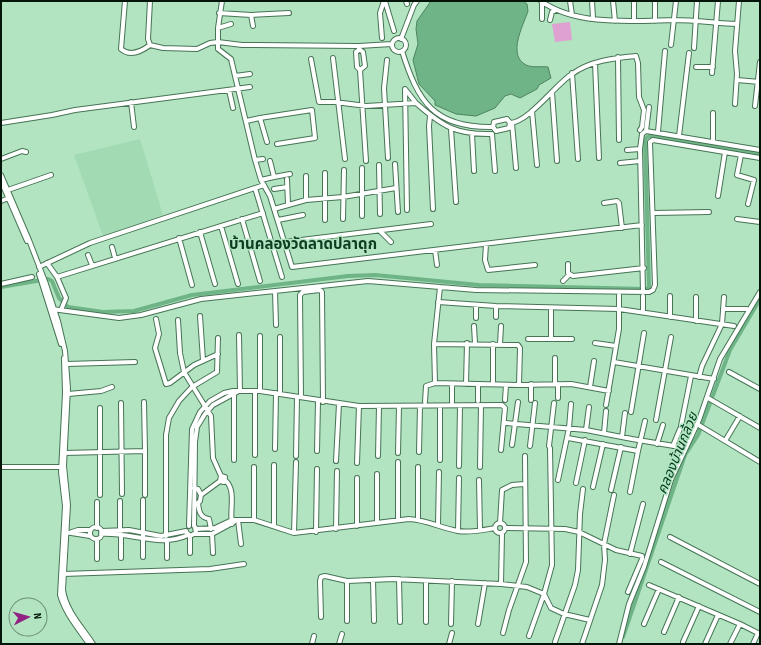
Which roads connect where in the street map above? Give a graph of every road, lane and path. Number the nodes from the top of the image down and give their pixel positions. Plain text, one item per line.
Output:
1 (125, 1) edge
2 (150, 1) edge
3 (222, 1) edge
4 (385, 1) edge
5 (417, 1) edge
6 (548, 1) edge
7 (570, 1) edge
8 (592, 1) edge
9 (613, 1) edge
10 (634, 1) edge
11 (655, 1) edge
12 (676, 1) edge
13 (697, 1) edge
14 (718, 1) edge
15 (740, 1) edge
16 (541, 2) edge
17 (548, 6) junction
18 (556, 10) junction
19 (219, 13) junction
20 (289, 13) dead end
21 (251, 15) junction
22 (572, 15) junction
23 (542, 18) dead end
24 (593, 18) junction
25 (550, 20) dead end
26 (674, 20) junction
27 (615, 21) junction
28 (634, 21) junction
29 (654, 21) junction
30 (696, 21) junction
31 (716, 23) junction
32 (231, 24) dead end
33 (738, 24) junction
34 (253, 26) dead end
35 (218, 28) junction
36 (394, 31) dead end
37 (382, 38) dead end
38 (401, 39) junction
39 (218, 42) junction
40 (150, 44) junction
41 (392, 44) junction
42 (671, 45) dead end
43 (359, 48) junction
44 (694, 48) dead end
45 (402, 51) junction
46 (665, 51) dead end
47 (689, 53) dead end
48 (618, 57) junction
49 (333, 58) dead end
50 (311, 59) dead end
51 (387, 60) dead end
52 (760, 62) edge
53 (595, 63) junction
54 (696, 67) dead end
55 (713, 67) junction
56 (360, 70) junction
57 (572, 73) junction
58 (712, 73) dead end
59 (250, 74) dead end
60 (235, 76) junction
61 (737, 80) junction
62 (759, 82) edge
63 (250, 87) dead end
64 (237, 89) junction
65 (229, 90) junction
66 (552, 92) junction
67 (131, 102) junction
68 (339, 102) junction
69 (416, 103) junction
70 (405, 104) junction
71 (735, 104) dead end
72 (363, 106) junction
73 (384, 106) junction
74 (755, 106) dead end
75 (649, 107) dead end
76 (233, 108) dead end
77 (532, 111) junction
78 (713, 113) dead end
79 (430, 116) junction
80 (260, 118) junction
81 (246, 121) junction
82 (1, 123) edge
83 (511, 123) junction
84 (134, 127) dead end
85 (493, 127) junction
86 (451, 129) junction
87 (640, 130) dead end
88 (646, 130) junction
89 (658, 132) junction
90 (472, 134) junction
91 (679, 136) junction
92 (619, 140) dead end
93 (268, 142) dead end
94 (713, 142) junction
95 (277, 144) dead end
96 (640, 149) junction
97 (627, 150) dead end
98 (760, 150) edge
99 (26, 152) dead end
100 (725, 152) junction
101 (741, 155) junction
102 (388, 158) dead end
103 (599, 158) dead end
104 (760, 158) edge
105 (1, 159) edge
106 (263, 159) dead end
107 (345, 159) dead end
108 (578, 159) dead end
109 (255, 160) junction
110 (270, 161) dead end
111 (366, 161) dead end
112 (557, 161) dead end
113 (640, 161) junction
114 (395, 164) dead end
115 (620, 164) dead end
116 (379, 165) dead end
117 (537, 166) dead end
118 (362, 168) dead end
119 (516, 168) dead end
120 (344, 170) dead end
121 (495, 171) dead end
122 (474, 172) dead end
123 (325, 173) dead end
124 (290, 174) dead end
125 (1, 175) edge
126 (51, 175) dead end
127 (306, 176) dead end
128 (274, 177) junction
129 (287, 179) dead end
130 (262, 180) junction
131 (1, 181) edge
132 (264, 185) junction
133 (287, 187) junction
134 (255, 188) junction
135 (396, 188) junction
136 (274, 189) dead end
137 (8, 190) junction
138 (380, 191) junction
139 (362, 194) junction
140 (718, 196) dead end
141 (343, 197) junction
142 (8, 198) junction
143 (325, 199) junction
144 (306, 200) junction
145 (1, 201) edge
146 (456, 202) dead end
147 (604, 203) dead end
148 (288, 204) junction
149 (748, 204) dead end
150 (274, 209) junction
151 (433, 209) dead end
152 (407, 210) dead end
153 (398, 212) dead end
154 (709, 212) dead end
155 (263, 213) junction
156 (653, 213) junction
157 (380, 214) dead end
158 (303, 215) dead end
159 (362, 216) dead end
160 (242, 219) junction
161 (343, 219) dead end
162 (737, 219) dead end
163 (278, 220) junction
164 (325, 220) dead end
165 (760, 222) edge
166 (431, 224) dead end
167 (642, 225) junction
168 (221, 226) junction
169 (622, 228) junction
170 (380, 231) junction
171 (200, 232) junction
172 (179, 238) junction
173 (285, 242) junction
174 (391, 242) dead end
175 (486, 244) junction
176 (112, 248) dead end
177 (436, 250) junction
178 (88, 255) dead end
179 (115, 258) junction
180 (47, 263) junction
181 (568, 264) dead end
182 (92, 265) junction
183 (437, 265) dead end
184 (535, 265) dead end
185 (38, 267) junction
186 (644, 268) junction
187 (569, 275) junction
188 (32, 277) dead end
189 (57, 277) junction
190 (282, 277) dead end
191 (260, 281) dead end
192 (563, 281) dead end
193 (1, 284) edge
194 (215, 284) dead end
195 (238, 284) dead end
196 (192, 285) dead end
197 (440, 287) junction
198 (275, 291) junction
199 (643, 293) junction
200 (759, 295) edge
201 (619, 296) dead end
202 (670, 296) dead end
203 (696, 297) dead end
204 (724, 297) dead end
205 (438, 302) junction
206 (476, 306) junction
207 (496, 306) junction
208 (62, 308) junction
209 (551, 308) junction
210 (53, 309) junction
211 (619, 309) junction
212 (723, 309) junction
213 (747, 309) dead end
214 (644, 312) junction
215 (200, 316) dead end
216 (496, 317) dead end
217 (670, 317) junction
218 (476, 318) dead end
219 (156, 319) dead end
220 (178, 320) dead end
221 (696, 321) junction
222 (722, 324) junction
223 (276, 325) dead end
224 (474, 326) dead end
225 (501, 326) dead end
226 (734, 326) dead end
227 (644, 333) dead end
228 (239, 335) dead end
229 (260, 336) dead end
230 (280, 337) dead end
231 (671, 337) dead end
232 (218, 338) dead end
233 (528, 339) dead end
234 (551, 339) junction
235 (572, 339) dead end
236 (475, 343) junction
237 (595, 343) dead end
238 (434, 344) junction
239 (467, 344) junction
240 (493, 344) junction
241 (500, 344) junction
242 (616, 346) junction
243 (218, 354) junction
244 (554, 358) dead end
245 (203, 360) junction
246 (594, 361) dead end
247 (135, 362) dead end
248 (614, 362) junction
249 (67, 364) junction
250 (639, 367) junction
251 (665, 371) junction
252 (184, 372) junction
253 (729, 372) dead end
254 (691, 376) junction
255 (699, 377) junction
256 (714, 379) junction
257 (435, 383) junction
258 (452, 384) junction
259 (466, 384) junction
260 (478, 384) junction
261 (493, 384) junction
262 (531, 384) junction
263 (556, 384) junction
264 (506, 385) junction
265 (519, 385) junction
266 (112, 387) dead end
267 (192, 387) junction
268 (590, 387) junction
269 (760, 389) edge
270 (258, 391) junction
271 (609, 391) junction
272 (236, 392) junction
273 (278, 393) junction
274 (68, 394) junction
275 (299, 397) junction
276 (558, 398) dead end
277 (708, 398) junction
278 (505, 400) dead end
279 (532, 400) dead end
280 (320, 401) junction
281 (478, 401) dead end
282 (144, 402) dead end
283 (425, 402) dead end
284 (452, 402) dead end
285 (518, 402) dead end
286 (121, 403) dead end
287 (535, 403) dead end
288 (554, 403) dead end
289 (339, 404) junction
290 (572, 404) dead end
291 (481, 405) junction
292 (606, 405) dead end
293 (359, 406) junction
294 (379, 406) junction
295 (399, 406) junction
296 (420, 406) junction
297 (440, 406) junction
298 (460, 406) junction
299 (589, 407) dead end
300 (100, 408) dead end
301 (207, 408) junction
302 (606, 411) dead end
303 (631, 412) dead end
304 (625, 413) dead end
305 (740, 416) junction
306 (656, 420) dead end
307 (645, 421) dead end
308 (506, 423) dead end
309 (515, 423) junction
310 (533, 425) junction
311 (663, 425) dead end
312 (698, 425) junction
313 (551, 427) junction
314 (569, 428) junction
315 (760, 428) edge
316 (586, 430) junction
317 (604, 432) junction
318 (622, 437) junction
319 (568, 438) junction
320 (585, 440) junction
321 (639, 441) junction
322 (725, 442) junction
323 (603, 444) junction
324 (657, 444) junction
325 (512, 445) dead end
326 (530, 446) dead end
327 (673, 446) junction
328 (621, 447) junction
329 (686, 448) junction
330 (275, 449) dead end
331 (501, 450) dead end
332 (122, 451) junction
333 (145, 451) junction
334 (317, 451) dead end
335 (638, 451) junction
336 (99, 452) junction
337 (419, 452) dead end
338 (64, 453) junction
339 (398, 453) dead end
340 (255, 455) dead end
341 (296, 456) dead end
342 (378, 456) dead end
343 (525, 456) dead end
344 (234, 460) dead end
345 (440, 460) dead end
346 (336, 461) dead end
347 (296, 462) dead end
348 (398, 462) dead end
349 (760, 462) edge
350 (357, 463) dead end
351 (274, 465) dead end
352 (460, 466) dead end
353 (1, 467) edge
354 (61, 467) junction
355 (254, 467) dead end
356 (418, 467) dead end
357 (480, 467) dead end
358 (317, 469) dead end
359 (337, 472) dead end
360 (439, 472) dead end
361 (228, 473) dead end
362 (192, 474) junction
363 (377, 474) dead end
364 (223, 478) junction
365 (357, 478) dead end
366 (459, 478) dead end
367 (479, 480) dead end
368 (558, 480) dead end
369 (576, 483) dead end
370 (524, 484) junction
371 (593, 487) dead end
372 (194, 488) junction
373 (583, 488) dead end
374 (612, 490) dead end
375 (630, 492) dead end
376 (122, 494) dead end
377 (100, 495) dead end
378 (201, 495) junction
379 (614, 495) dead end
380 (120, 501) dead end
381 (97, 502) dead end
382 (196, 504) junction
383 (643, 504) dead end
384 (418, 519) junction
385 (254, 520) junction
386 (398, 520) junction
387 (234, 521) junction
388 (377, 522) junction
389 (500, 523) junction
390 (438, 525) junction
391 (274, 526) junction
392 (357, 526) junction
393 (193, 527) junction
394 (552, 527) junction
395 (496, 528) junction
396 (505, 528) junction
397 (211, 529) junction
398 (336, 529) junction
399 (526, 529) junction
400 (90, 530) junction
401 (480, 530) junction
402 (100, 531) junction
403 (458, 531) junction
404 (67, 532) junction
405 (120, 532) junction
406 (316, 532) junction
407 (579, 532) junction
408 (294, 533) junction
409 (502, 533) junction
410 (144, 534) junction
411 (188, 534) junction
412 (195, 534) junction
413 (212, 534) junction
414 (90, 536) junction
415 (670, 537) dead end
416 (166, 538) junction
417 (97, 539) junction
418 (144, 539) junction
419 (241, 544) dead end
420 (604, 544) junction
421 (213, 553) dead end
422 (190, 554) dead end
423 (630, 554) junction
424 (143, 557) dead end
425 (121, 558) dead end
426 (167, 558) dead end
427 (97, 559) dead end
428 (661, 562) dead end
429 (244, 564) dead end
430 (63, 574) junction
431 (399, 579) junction
432 (373, 580) junction
433 (347, 581) junction
434 (426, 581) junction
435 (452, 581) junction
436 (485, 583) junction
437 (501, 584) junction
438 (649, 584) dead end
439 (760, 584) edge
440 (519, 586) junction
441 (659, 589) junction
442 (628, 592) dead end
443 (544, 594) junction
444 (679, 597) junction
445 (699, 606) junction
446 (760, 612) edge
447 (564, 614) junction
448 (718, 615) junction
449 (321, 617) dead end
450 (590, 620) junction
451 (347, 621) dead end
452 (374, 621) dead end
453 (400, 622) dead end
454 (426, 622) dead end
455 (452, 624) dead end
456 (478, 624) dead end
457 (644, 624) dead end
458 (740, 624) junction
459 (664, 632) dead end
460 (452, 633) dead end
461 (503, 633) dead end
462 (342, 634) dead end
463 (759, 634) edge
464 (314, 636) dead end
465 (529, 636) dead end
466 (555, 642) dead end
467 (683, 642) dead end
468 (89, 644) edge
469 (93, 644) edge
470 (312, 644) edge
471 (339, 644) edge
472 (449, 644) edge
473 (582, 644) edge
474 (618, 644) edge
475 (705, 644) edge
476 (730, 644) edge
477 (753, 644) edge

1 - 40 street
2 - 40 street
3 - 19 street
4 - 36 street
4 - 37 street
5 - 38 street
6 - 17 street
7 - 22 street
8 - 24 street
9 - 27 street
10 - 28 street
11 - 29 street
12 - 26 street
13 - 30 street
14 - 31 street
15 - 33 street
16 - 17 street
16 - 23 street
17 - 18 street
18 - 22 street
18 - 25 street
19 - 21 street
19 - 35 street
20 - 21 street
21 - 34 street
22 - 24 street
24 - 27 street
26 - 29 street
26 - 30 street
26 - 42 street
27 - 28 street
28 - 29 street
30 - 31 street
30 - 44 street
31 - 33 street
31 - 55 street
32 - 35 street
33 - 61 street
35 - 39 street
38 - 41 street
38 - 45 street
39 - 40 street
39 - 43 street
39 - 60 street
41 - 43 street
41 - 45 street
43 - 56 street
43 - 56 street
45 - 85 street
46 - 89 street
47 - 91 street
48 - 53 street
48 - 87 street
48 - 92 street
49 - 68 street
50 - 68 street
51 - 73 street
52 - 62 street
53 - 57 street
53 - 103 street
54 - 55 street
55 - 58 street
56 - 72 street
57 - 66 street
57 - 108 street
59 - 60 street
60 - 64 street
61 - 62 street
61 - 71 street
62 - 74 street
63 - 64 street
64 - 65 street
64 - 81 street
65 - 67 street
65 - 76 street
66 - 77 street
66 - 112 street
67 - 82 street
67 - 84 street
68 - 72 street
68 - 107 street
69 - 70 street
69 - 70 street
69 - 79 street
70 - 73 street
70 - 152 street
72 - 73 street
72 - 111 street
73 - 102 street
75 - 88 street
77 - 83 street
77 - 117 street
78 - 94 street
79 - 86 street
79 - 151 street
80 - 81 street
80 - 93 street
80 - 95 street
81 - 109 street
83 - 85 street
83 - 85 street
83 - 119 street
86 - 90 street
86 - 146 street
88 - 89 street
88 - 96 street
89 - 91 street
90 - 121 street
90 - 122 street
91 - 94 street
94 - 98 street
96 - 97 street
96 - 113 street
99 - 105 street
100 - 101 street
100 - 140 street
100 - 156 street
101 - 104 street
101 - 149 street
106 - 109 street
109 - 130 street
110 - 128 street
113 - 115 street
113 - 167 street
114 - 135 street
116 - 138 street
118 - 139 street
120 - 141 street
123 - 143 street
124 - 128 street
125 - 137 street
126 - 137 street
127 - 144 street
128 - 130 street
129 - 133 street
130 - 132 street
131 - 142 street
132 - 134 street
132 - 150 street
133 - 136 street
133 - 148 street
134 - 155 street
134 - 180 street
135 - 138 street
135 - 153 street
137 - 185 street
138 - 139 street
138 - 157 street
139 - 141 street
139 - 159 street
141 - 143 street
141 - 161 street
142 - 145 street
142 - 185 street
143 - 144 street
143 - 164 street
144 - 148 street
147 - 169 street
148 - 150 street
150 - 163 street
154 - 156 street
155 - 160 street
155 - 190 street
156 - 199 street
158 - 163 street
160 - 168 street
160 - 191 street
162 - 165 street
163 - 173 street
166 - 170 street
167 - 169 street
167 - 186 street
168 - 171 street
168 - 195 street
169 - 175 street
170 - 173 street
170 - 174 street
171 - 172 street
171 - 194 street
172 - 179 street
172 - 196 street
173 - 177 street
175 - 177 street
175 - 184 street
176 - 179 street
177 - 183 street
178 - 182 street
179 - 182 street
180 - 185 street
180 - 189 street
181 - 187 street
182 - 189 street
185 - 210 street
186 - 187 street
186 - 199 street
187 - 192 street
188 - 193 street
189 - 208 street
197 - 198 street
197 - 199 street
197 - 205 street
198 - 208 street
198 - 223 street
199 - 214 street
200 - 256 street
201 - 211 street
202 - 217 street
203 - 221 street
204 - 212 street
205 - 206 street
205 - 238 street
206 - 207 street
206 - 218 street
207 - 209 street
207 - 216 street
208 - 210 street
209 - 211 street
209 - 234 street
210 - 249 street
210 - 354 street
211 - 214 street
211 - 242 street
212 - 213 street
212 - 222 street
214 - 217 street
215 - 245 street
217 - 221 street
219 - 252 street
220 - 252 street
221 - 222 street
222 - 226 street
222 - 255 street
224 - 236 street
225 - 241 street
227 - 250 street
228 - 272 street
229 - 270 street
230 - 273 street
231 - 251 street
232 - 243 street
233 - 234 street
234 - 235 street
236 - 239 street
236 - 240 street
237 - 242 street
238 - 239 street
238 - 257 street
239 - 259 street
240 - 241 street
240 - 261 street
241 - 265 street
242 - 248 street
243 - 245 street
243 - 267 street
244 - 263 street
245 - 252 street
246 - 268 street
247 - 249 street
248 - 250 street
248 - 271 street
249 - 274 street
250 - 251 street
250 - 303 street
251 - 254 street
251 - 306 street
252 - 267 street
253 - 269 street
254 - 255 street
254 - 327 street
255 - 256 street
256 - 277 street
257 - 258 street
257 - 283 street
258 - 259 street
258 - 284 street
259 - 260 street
260 - 261 street
260 - 281 street
261 - 264 street
262 - 263 street
262 - 265 street
262 - 279 street
263 - 268 street
263 - 276 street
264 - 265 street
264 - 278 street
266 - 274 street
267 - 301 street
267 - 416 street
268 - 271 street
270 - 272 street
270 - 273 street
270 - 340 street
271 - 292 street
272 - 301 street
272 - 344 street
273 - 275 street
273 - 330 street
274 - 338 street
275 - 280 street
275 - 280 street
275 - 341 street
277 - 305 street
277 - 312 street
280 - 289 street
280 - 334 street
282 - 333 street
285 - 309 street
286 - 332 street
287 - 310 street
288 - 313 street
289 - 293 street
289 - 346 street
290 - 314 street
291 - 298 street
291 - 331 street
291 - 357 street
293 - 294 street
293 - 350 street
294 - 295 street
294 - 342 street
295 - 296 street
295 - 339 street
296 - 297 street
296 - 337 street
297 - 298 street
297 - 345 street
298 - 352 street
299 - 316 street
300 - 336 street
301 - 362 street
301 - 364 street
302 - 317 street
304 - 318 street
305 - 315 street
305 - 322 street
307 - 321 street
308 - 309 street
309 - 310 street
309 - 325 street
310 - 313 street
310 - 326 street
311 - 324 street
312 - 322 street
312 - 329 street
313 - 314 street
313 - 394 street
314 - 316 street
314 - 319 street
316 - 317 street
317 - 318 street
318 - 321 street
319 - 320 street
319 - 368 street
320 - 323 street
320 - 369 street
321 - 324 street
321 - 335 street
322 - 349 street
323 - 328 street
323 - 371 street
324 - 327 street
327 - 329 street
328 - 335 street
328 - 374 street
329 - 474 street
332 - 333 street
332 - 336 street
332 - 376 street
333 - 410 street
335 - 375 street
336 - 338 street
336 - 377 street
338 - 404 street
343 - 370 street
347 - 408 street
348 - 386 street
351 - 391 street
353 - 354 street
354 - 404 street
355 - 385 street
356 - 384 street
358 - 406 street
359 - 398 street
360 - 390 street
361 - 364 street
362 - 372 street
362 - 393 street
363 - 388 street
364 - 378 street
364 - 387 street
365 - 392 street
366 - 403 street
367 - 401 street
370 - 389 street
370 - 399 street
372 - 378 street
372 - 382 street
373 - 407 street
378 - 382 street
379 - 420 street
380 - 405 street
381 - 402 street
382 - 393 street
382 - 397 street
383 - 423 street
384 - 386 street
384 - 390 street
385 - 387 street
385 - 391 street
386 - 388 street
387 - 397 street
387 - 413 street
387 - 419 street
388 - 392 street
389 - 395 street
389 - 396 street
390 - 403 street
391 - 408 street
392 - 398 street
393 - 397 street
393 - 411 street
393 - 412 street
394 - 399 street
394 - 407 street
394 - 443 street
395 - 401 street
395 - 409 street
396 - 399 street
396 - 409 street
398 - 406 street
399 - 440 street
400 - 402 street
400 - 404 street
400 - 414 street
401 - 403 street
402 - 405 street
402 - 417 street
404 - 414 street
404 - 430 street
404 - 468 street
405 - 410 street
405 - 418 street
405 - 425 street
406 - 408 street
407 - 420 street
407 - 447 street
409 - 437 street
410 - 416 street
410 - 418 street
411 - 412 street
411 - 416 street
411 - 422 street
412 - 413 street
413 - 421 street
414 - 417 street
415 - 439 street
416 - 418 street
416 - 426 street
417 - 427 street
418 - 424 street
420 - 423 street
420 - 450 street
423 - 442 street
428 - 446 street
429 - 430 street
430 - 469 street
431 - 432 street
431 - 434 street
431 - 453 street
432 - 433 street
432 - 452 street
433 - 449 street
433 - 451 street
434 - 435 street
434 - 454 street
435 - 436 street
435 - 455 street
436 - 437 street
436 - 456 street
437 - 440 street
438 - 441 street
440 - 443 street
440 - 461 street
441 - 444 street
441 - 457 street
443 - 447 street
443 - 465 street
444 - 445 street
444 - 459 street
445 - 448 street
445 - 467 street
447 - 450 street
447 - 466 street
448 - 458 street
448 - 475 street
450 - 473 street
458 - 463 street
458 - 476 street
460 - 472 street
462 - 471 street
463 - 477 street
464 - 470 street

